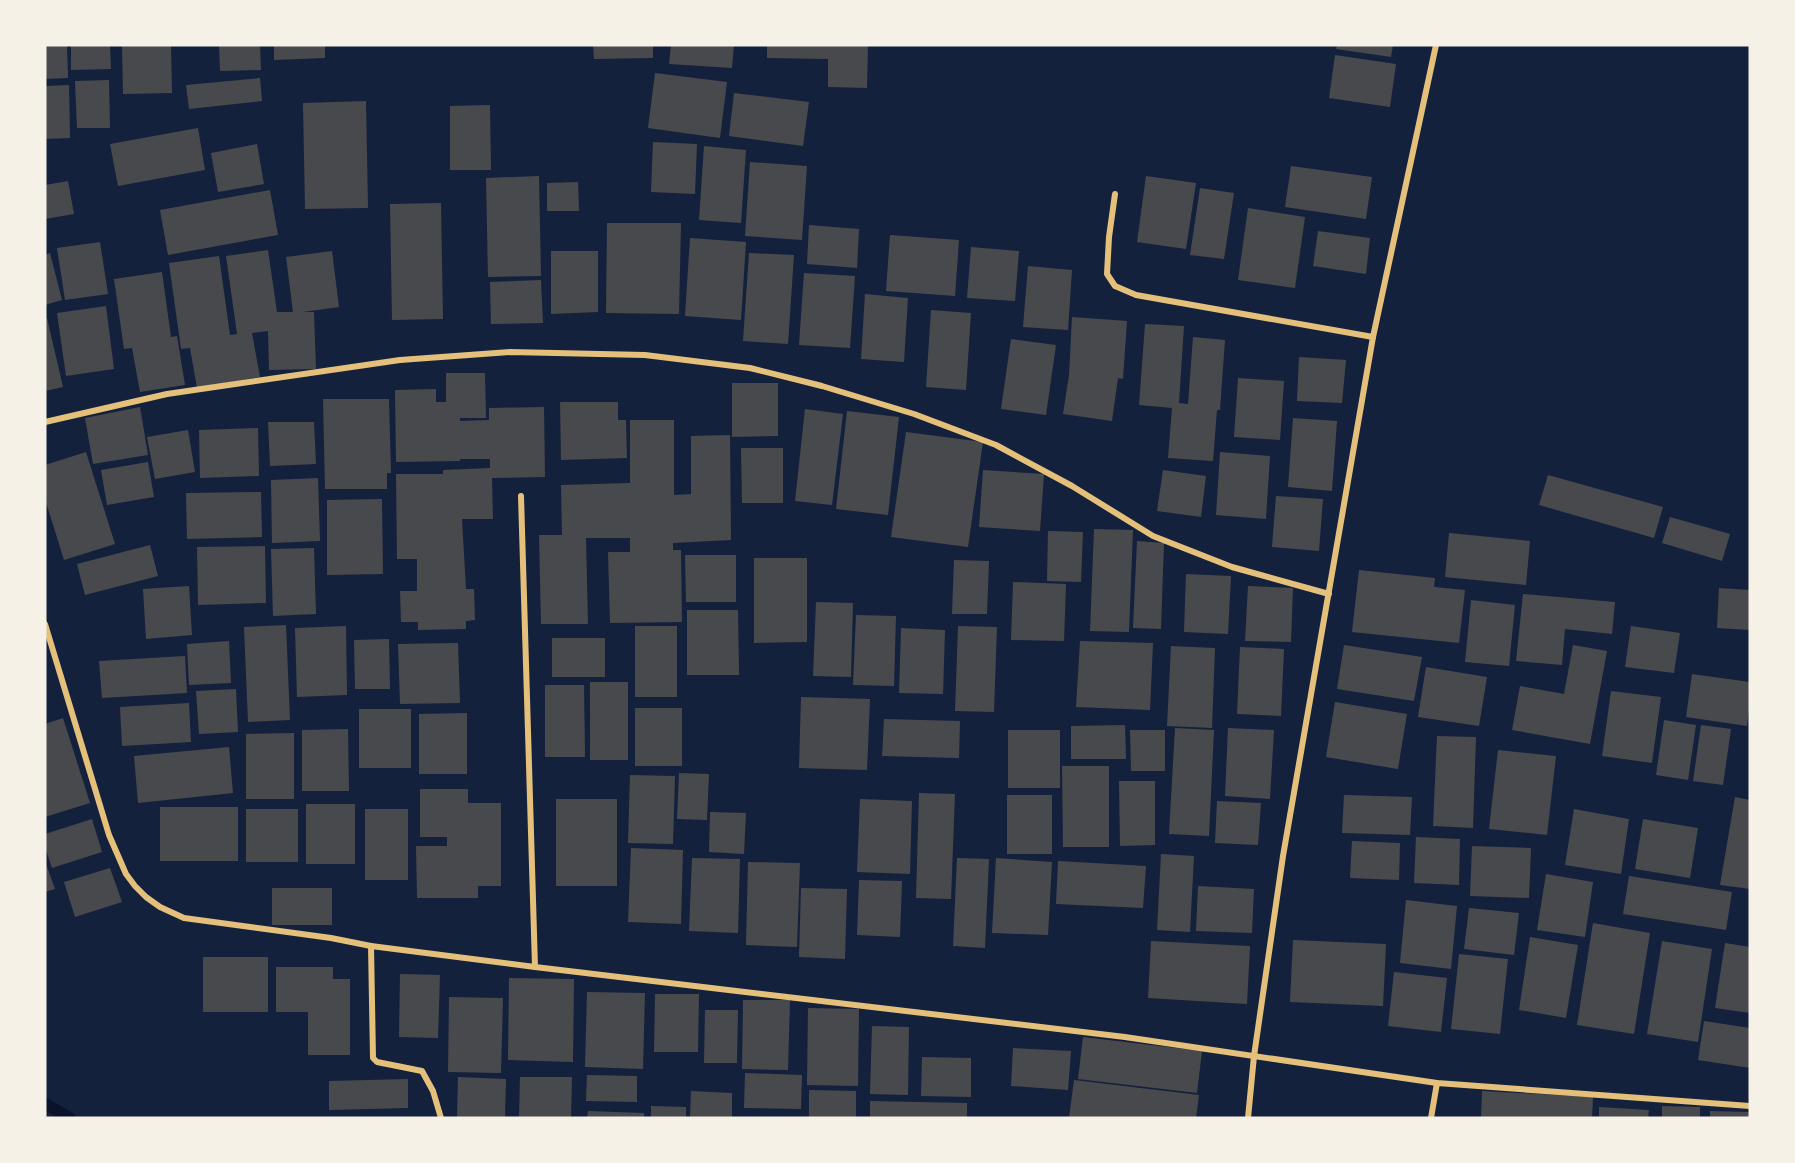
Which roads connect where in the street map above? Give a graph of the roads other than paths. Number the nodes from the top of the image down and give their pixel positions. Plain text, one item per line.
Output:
1 (1436, 45) edge
2 (1115, 195) dead end
3 (1373, 337) junction
4 (45, 422) edge
5 (521, 496) dead end
6 (1329, 594) junction
7 (45, 624) edge
8 (371, 946) junction
9 (535, 967) junction
10 (1254, 1056) junction
11 (1437, 1083) junction
12 (1750, 1106) edge
13 (441, 1118) edge
14 (1248, 1118) edge
15 (1431, 1118) edge

1 - 3 street
2 - 3 street
3 - 6 street
4 - 6 street
5 - 9 street
6 - 10 street
7 - 8 street
8 - 9 street
8 - 13 street
9 - 10 street
10 - 11 street
10 - 14 street
11 - 12 street
11 - 15 street

